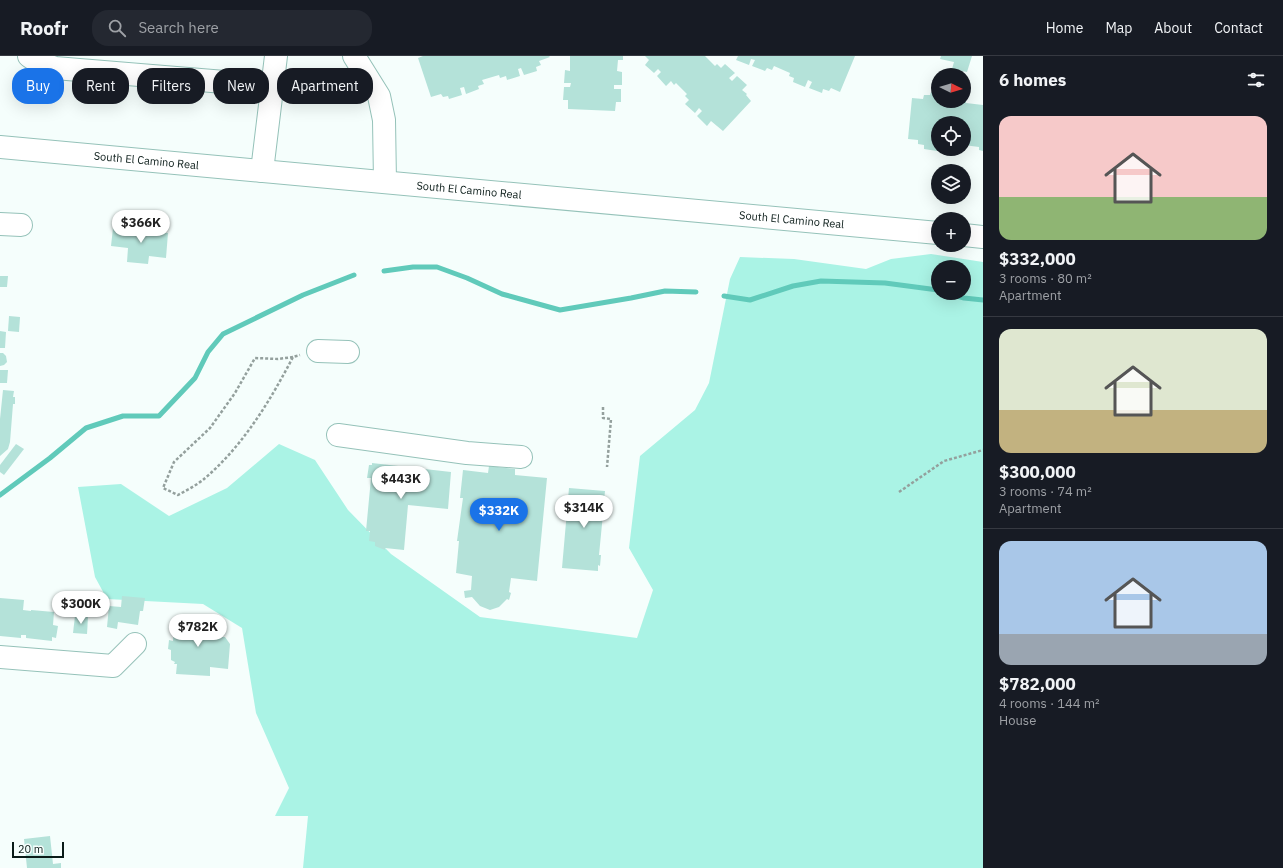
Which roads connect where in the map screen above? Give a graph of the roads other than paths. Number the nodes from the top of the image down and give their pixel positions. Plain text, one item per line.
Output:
1 (29, 56) edge
2 (276, 56) edge
3 (354, 56) edge
4 (272, 86) junction
5 (0, 147) edge
6 (262, 171) junction
7 (385, 182) junction
8 (0, 224) edge
9 (21, 225) dead end
10 (931, 232) edge
11 (971, 236) edge
12 (983, 237) edge
13 (318, 351) road end
14 (348, 352) dead end
15 (338, 435) dead end
16 (521, 457) dead end
17 (135, 644) dead end
18 (0, 657) edge

1 - 4 main road
2 - 4 main road
3 - 7 main road
4 - 6 main road
5 - 6 main road, South El Camino Real
6 - 7 main road, South El Camino Real
7 - 10 main road, South El Camino Real
8 - 9 main road
11 - 12 main road
13 - 14 main road
15 - 16 main road
17 - 18 main road

